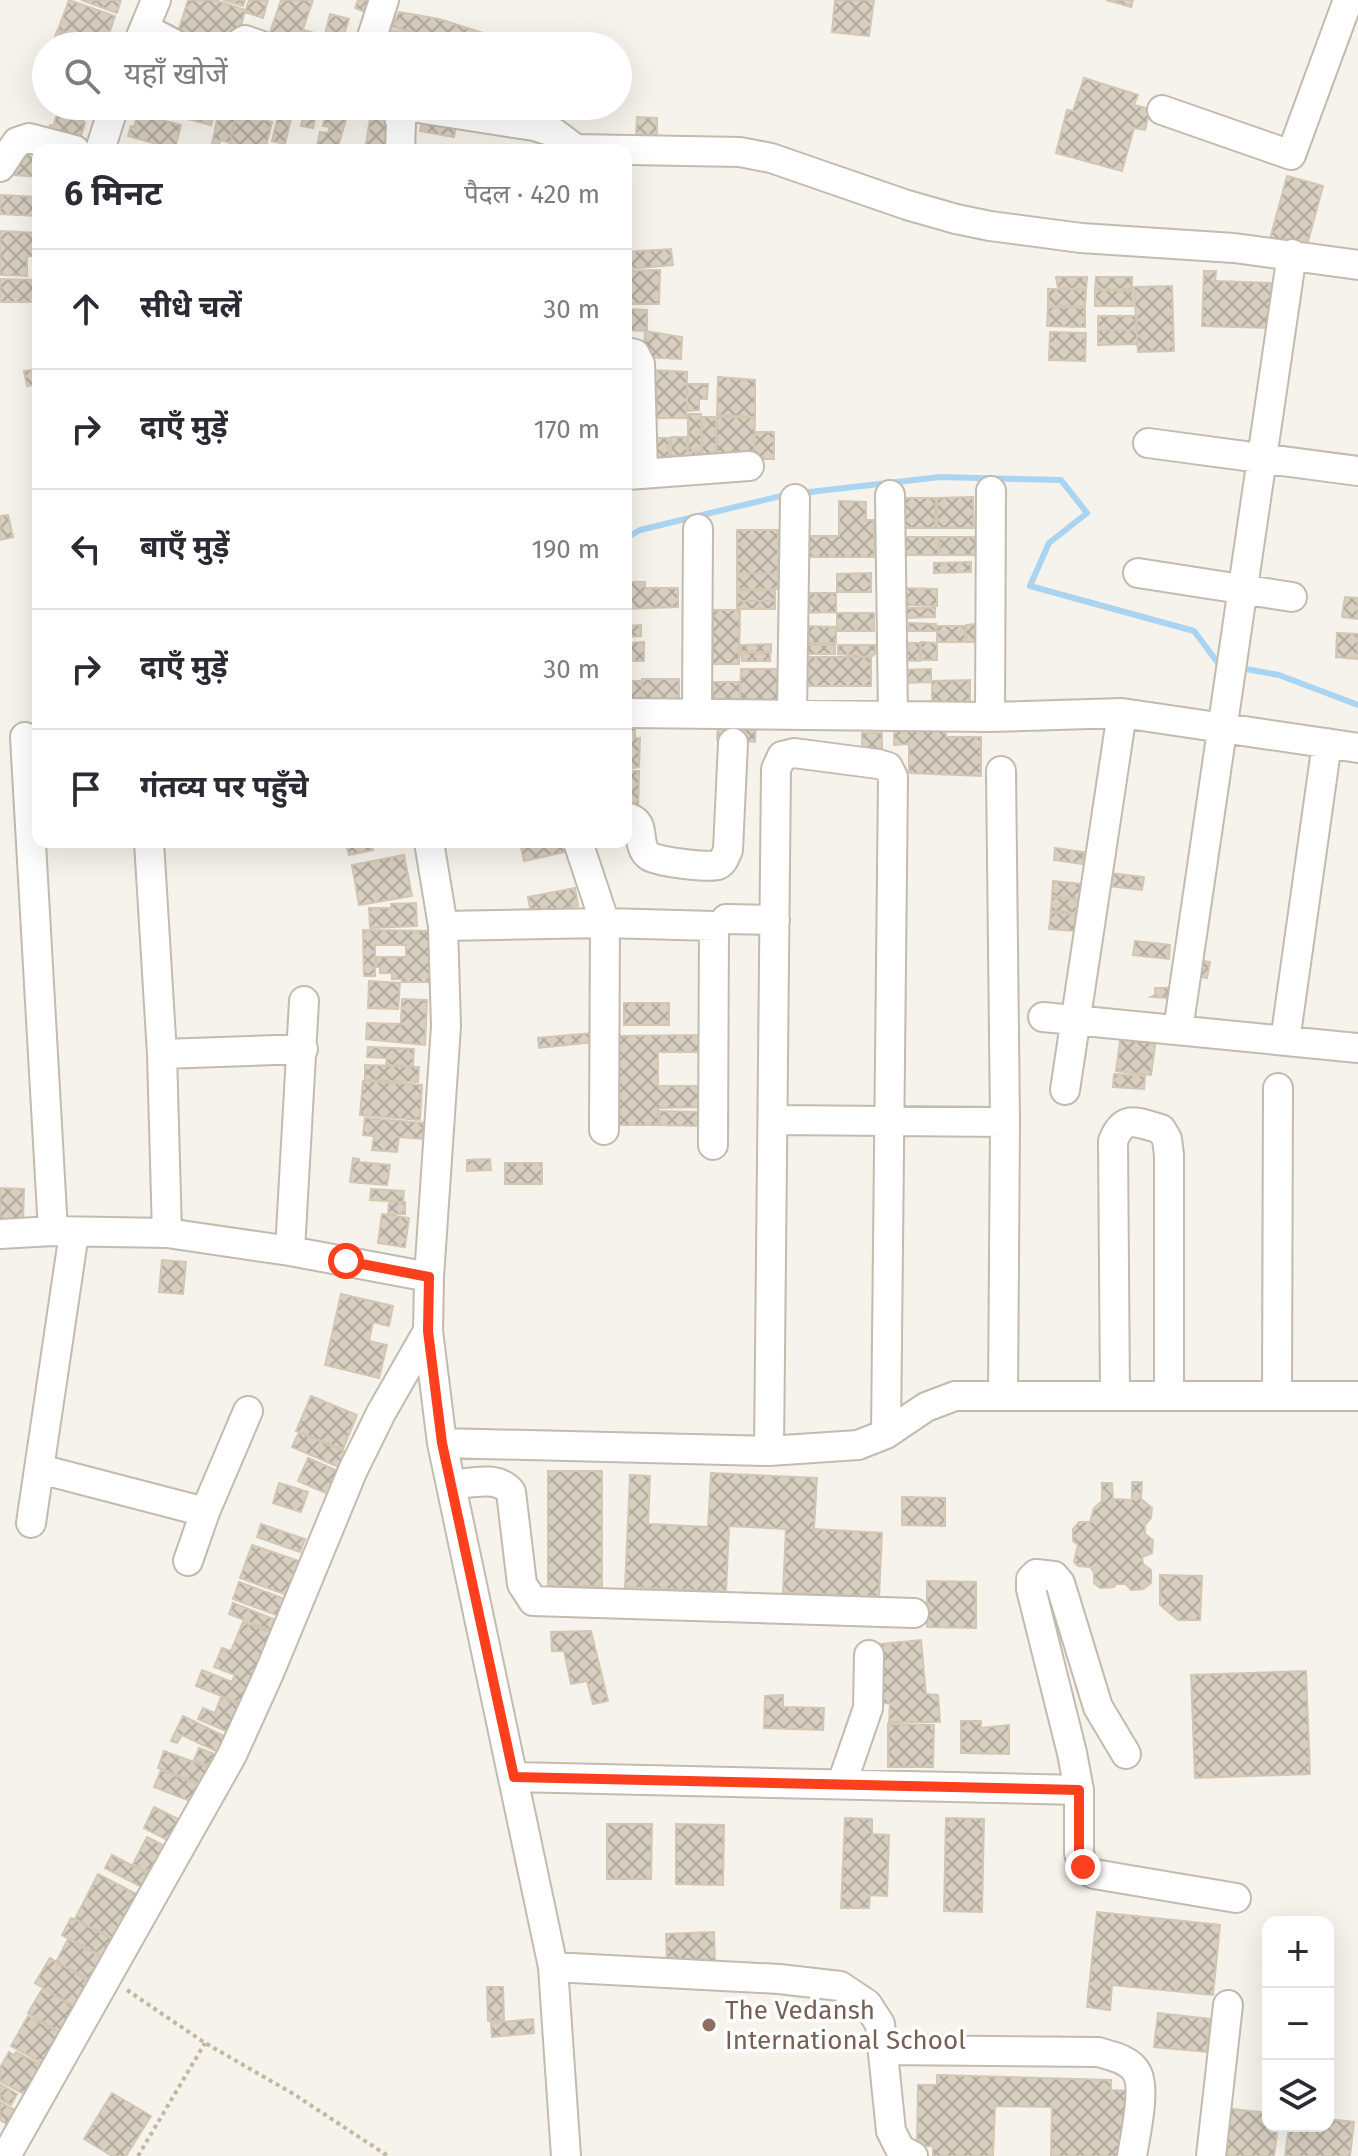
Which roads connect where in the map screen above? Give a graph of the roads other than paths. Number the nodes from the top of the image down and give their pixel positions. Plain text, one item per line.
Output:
1 (156, 0) edge
2 (384, 0) edge
3 (1348, 0) edge
4 (144, 32) edge
5 (374, 32) edge
6 (1162, 110) dead end
7 (110, 120) edge
8 (400, 120) edge
9 (495, 120) edge
10 (55, 144) edge
11 (102, 144) edge
12 (400, 144) edge
13 (568, 144) edge
14 (632, 151) edge
15 (0, 167) edge
16 (1292, 254) junction
17 (1358, 265) edge
18 (632, 353) edge
19 (1148, 443) dead end
20 (1260, 460) junction
21 (749, 466) dead end
22 (1358, 471) edge
23 (634, 474) edge
24 (991, 491) dead end
25 (890, 495) dead end
26 (795, 499) dead end
27 (698, 529) dead end
28 (1138, 573) dead end
29 (1242, 591) junction
30 (1292, 597) dead end
31 (632, 713) edge
32 (697, 713) junction
33 (1122, 713) junction
34 (792, 714) junction
35 (893, 716) junction
36 (990, 717) junction
37 (1222, 728) junction
38 (21, 737) edge
39 (733, 743) dead end
40 (1327, 743) junction
41 (1358, 748) edge
42 (1001, 771) dead end
43 (632, 818) edge
44 (149, 848) edge
45 (430, 848) edge
46 (580, 848) edge
47 (726, 919) dead end
48 (775, 920) junction
49 (605, 923) junction
50 (443, 926) junction
51 (304, 1001) dead end
52 (1043, 1017) dead end
53 (1077, 1020) junction
54 (1178, 1030) junction
55 (1285, 1041) junction
56 (1358, 1048) edge
57 (303, 1049) junction
58 (162, 1054) junction
59 (1278, 1088) dead end
60 (1065, 1090) dead end
61 (774, 1120) junction
62 (889, 1122) junction
63 (1005, 1122) junction
64 (604, 1130) dead end
65 (713, 1145) dead end
66 (64, 1232) junction
67 (167, 1233) junction
68 (0, 1234) edge
69 (290, 1251) junction
70 (429, 1277) junction
71 (428, 1331) junction
72 (1003, 1396) junction
73 (1115, 1396) junction
74 (1169, 1396) junction
75 (1277, 1396) junction
76 (1358, 1396) edge
77 (248, 1411) dead end
78 (886, 1434) junction
79 (442, 1443) junction
80 (769, 1451) junction
81 (40, 1469) junction
82 (451, 1485) junction
83 (205, 1512) junction
84 (31, 1523) dead end
85 (188, 1561) dead end
86 (914, 1613) dead end
87 (869, 1655) dead end
88 (1126, 1754) dead end
89 (514, 1777) junction
90 (842, 1783) junction
91 (1079, 1790) junction
92 (1236, 1898) dead end
93 (553, 1967) junction
94 (1228, 2005) dead end
95 (883, 2050) junction
96 (6, 2156) edge
97 (566, 2156) edge
98 (913, 2156) edge
99 (1132, 2156) edge
100 (1211, 2156) edge

1 - 4 street
2 - 5 street
3 - 6 street
7 - 11 street
8 - 12 street
9 - 13 street
10 - 15 street
14 - 16 street
16 - 17 street
16 - 20 street
18 - 23 street
19 - 20 street
20 - 22 street
20 - 29 street
21 - 23 street
24 - 36 street
25 - 35 street
26 - 34 street
27 - 32 street
28 - 29 street
29 - 30 street
29 - 37 street
31 - 32 street
32 - 34 street
33 - 36 street
33 - 37 street
33 - 53 street
34 - 35 street
35 - 36 street
37 - 40 street
37 - 54 street
38 - 66 street
39 - 43 street
40 - 41 street
40 - 55 street
42 - 63 street
44 - 58 street
45 - 50 street
46 - 49 street
47 - 48 street
48 - 61 street
48 - 62 street
49 - 50 street
49 - 64 street
49 - 65 street
50 - 70 street
51 - 57 street
52 - 53 street
53 - 54 street
53 - 60 street
54 - 55 street
55 - 56 street
57 - 58 street
57 - 69 street
58 - 67 street
59 - 75 street
61 - 62 street
61 - 80 street
62 - 63 street
62 - 78 street
63 - 72 street
66 - 67 street
66 - 68 street
66 - 81 street
67 - 69 street
69 - 70 street
70 - 71 street
71 - 79 street
71 - 96 street
72 - 73 street
72 - 78 street
73 - 74 street
73 - 74 street
74 - 75 street
75 - 76 street
77 - 83 street
78 - 80 street
79 - 80 street
79 - 82 street
81 - 83 street
81 - 84 street
82 - 86 street
82 - 89 street
83 - 85 street
87 - 90 street
88 - 91 street
89 - 90 street
89 - 93 street
90 - 91 street
91 - 92 street
93 - 95 street
93 - 97 street
94 - 100 street
95 - 98 street
95 - 99 street

